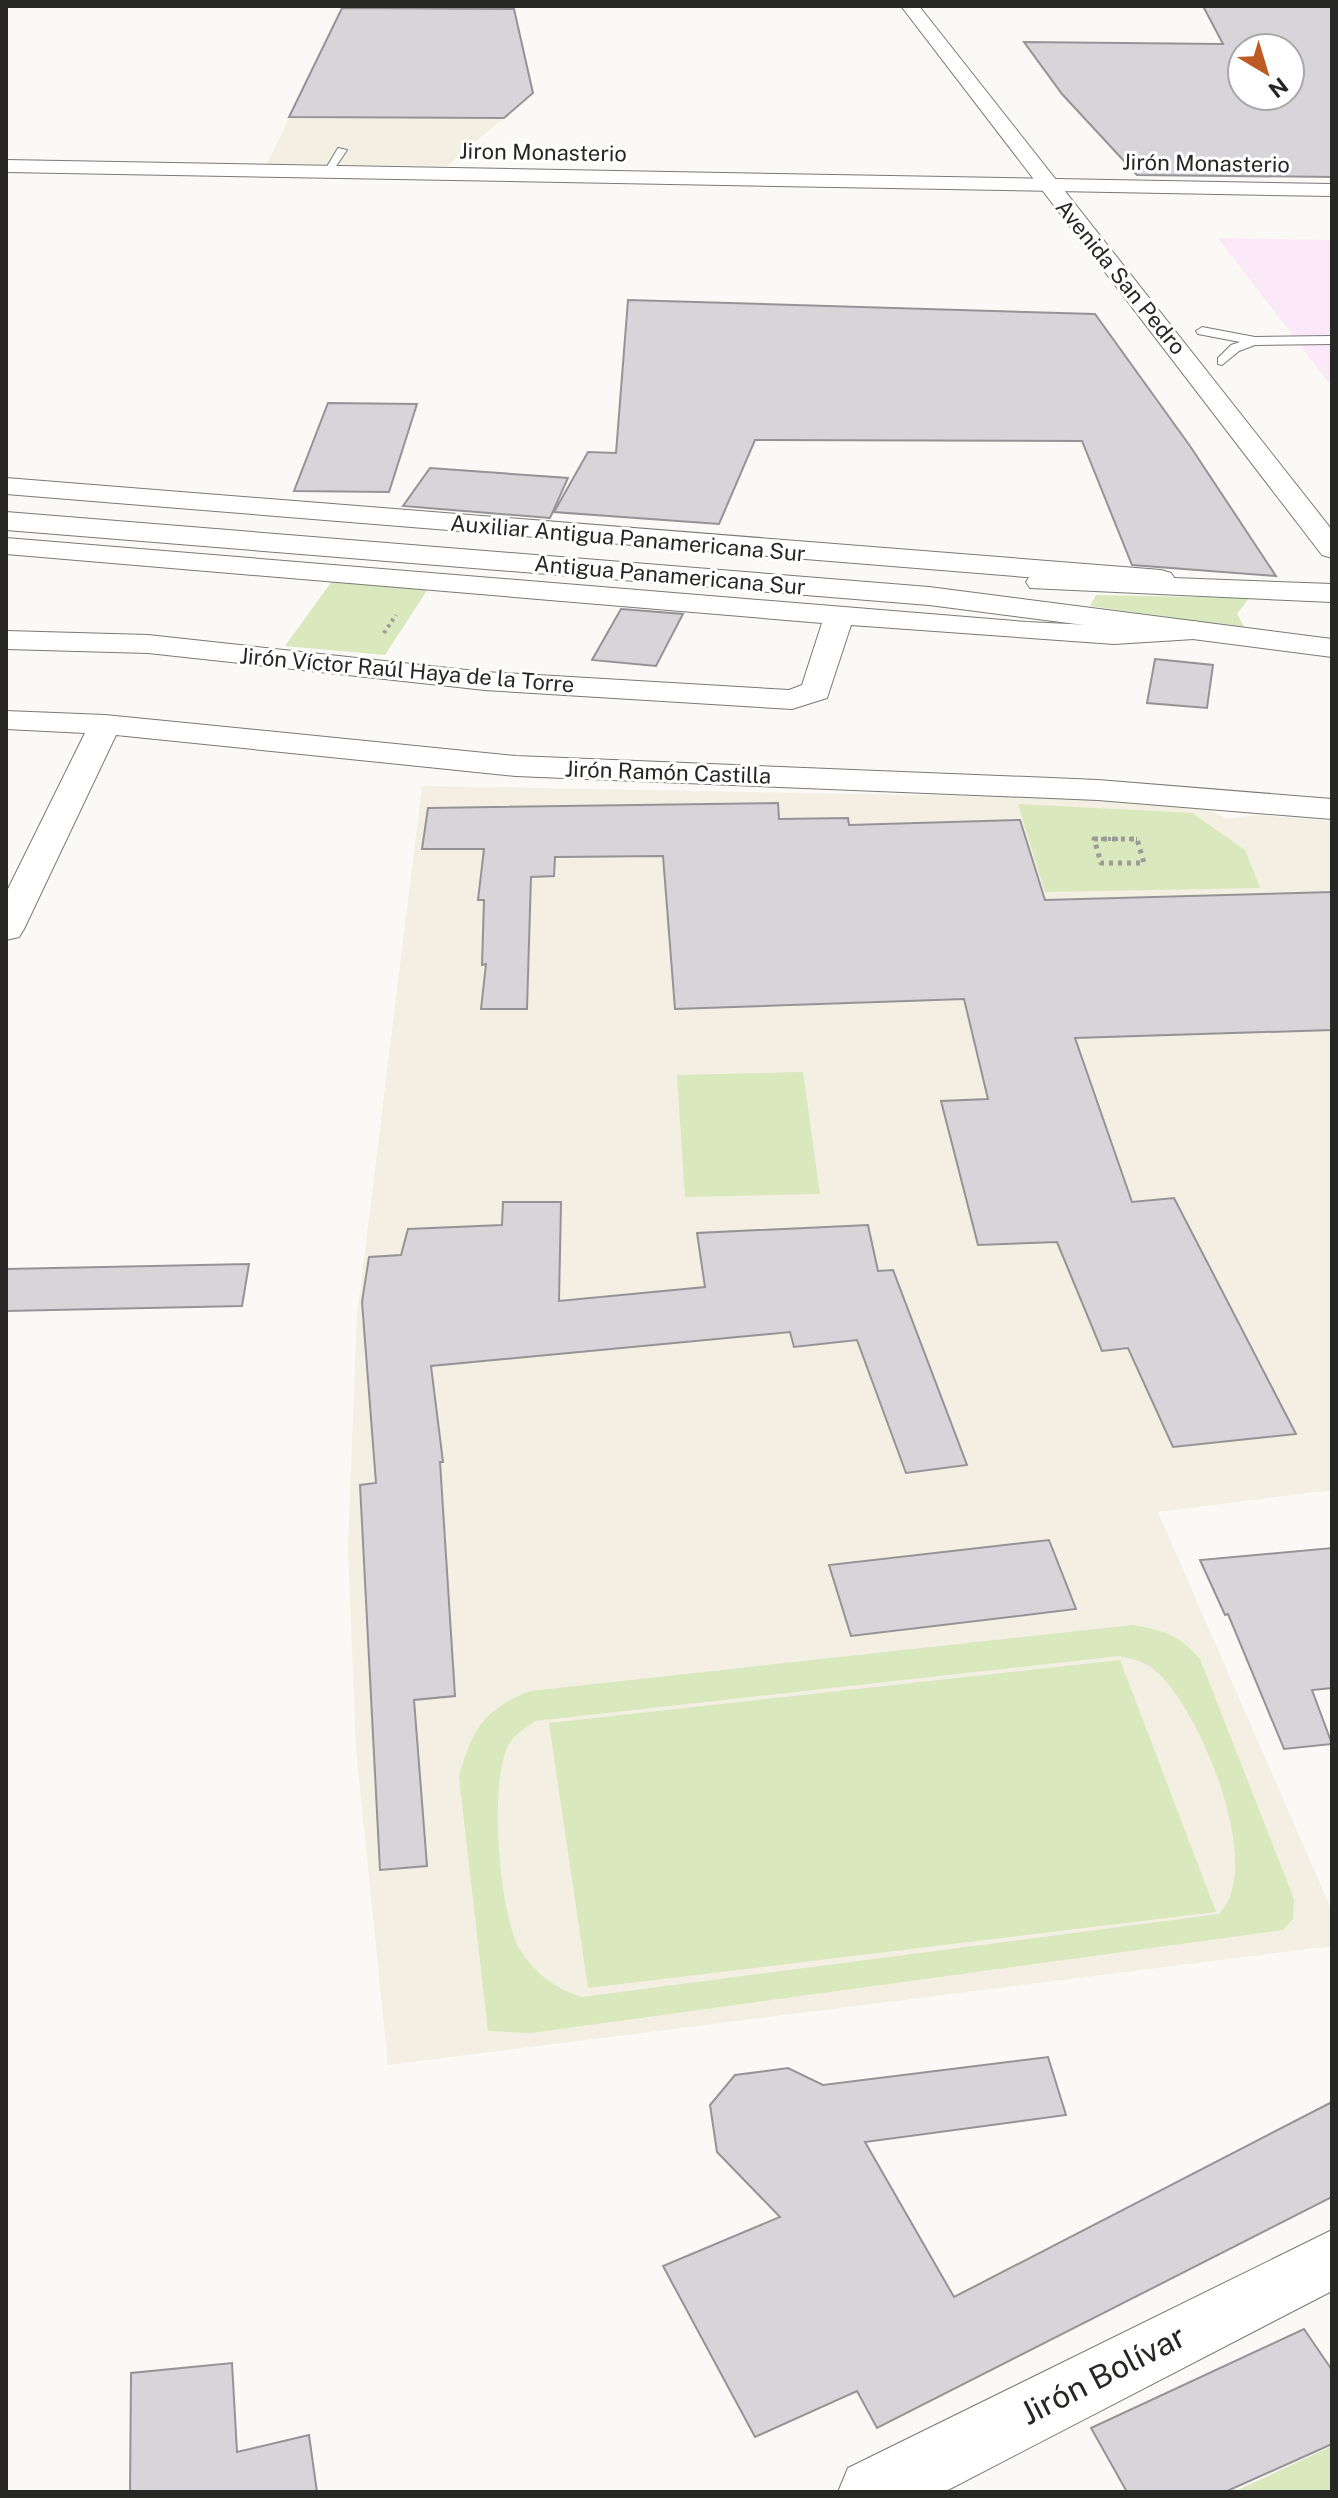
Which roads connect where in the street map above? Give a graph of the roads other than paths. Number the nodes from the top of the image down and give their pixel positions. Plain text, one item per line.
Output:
1 (910, 6) edge
2 (935, 6) edge
3 (342, 150) dead end
4 (6, 166) edge
5 (326, 173) junction
6 (1045, 183) junction
7 (1078, 185) junction
8 (1332, 190) edge
9 (1099, 210) dead end
10 (1197, 325) joint
11 (1332, 340) edge
12 (1255, 341) junction
13 (1227, 367) joint
14 (6, 486) edge
15 (6, 505) edge
16 (6, 521) edge
17 (6, 546) edge
18 (1332, 549) edge
19 (575, 567) junction
20 (1327, 591) edge
21 (1249, 593) junction
22 (635, 597) junction
23 (840, 614) junction
24 (1194, 630) junction
25 (6, 640) edge
26 (1332, 647) edge
27 (6, 720) edge
28 (105, 724) junction
29 (1332, 809) edge
30 (6, 929) edge
31 (1332, 2259) edge
32 (873, 2492) edge

1 - 6 main road, Avenida San Pedro
2 - 7 main road, Avenida San Pedro
3 - 5 lane
4 - 5 street, Jiron Monasterio
5 - 6 street, Jiron Monasterio
6 - 7 street, Jiron Monasterio
6 - 18 main road, Avenida San Pedro
7 - 8 street, Jirón Monasterio
7 - 9 main road, Avenida San Pedro
10 - 12 lane
10 - 13 main road, Avenida San Pedro
11 - 12 lane
12 - 13 lane
14 - 21 street, Auxiliar Antigua Panamericana Sur
15 - 21 main road, Antigua Panamericana Sur
16 - 19 main road, Antigua Panamericana Sur
17 - 22 street
19 - 22 main road
19 - 24 main road, Antigua Panamericana Sur
20 - 21 main road, Antigua Panamericana Sur
20 - 26 main road
22 - 23 street
23 - 24 street
23 - 25 street, Jirón Víctor Raúl Haya de la Torre
24 - 26 main road, Antigua Panamericana Sur
27 - 28 street, Jirón Ramón Castilla
28 - 29 street, Jirón Ramón Castilla
28 - 30 street
31 - 32 main road, Jirón Bolívar

